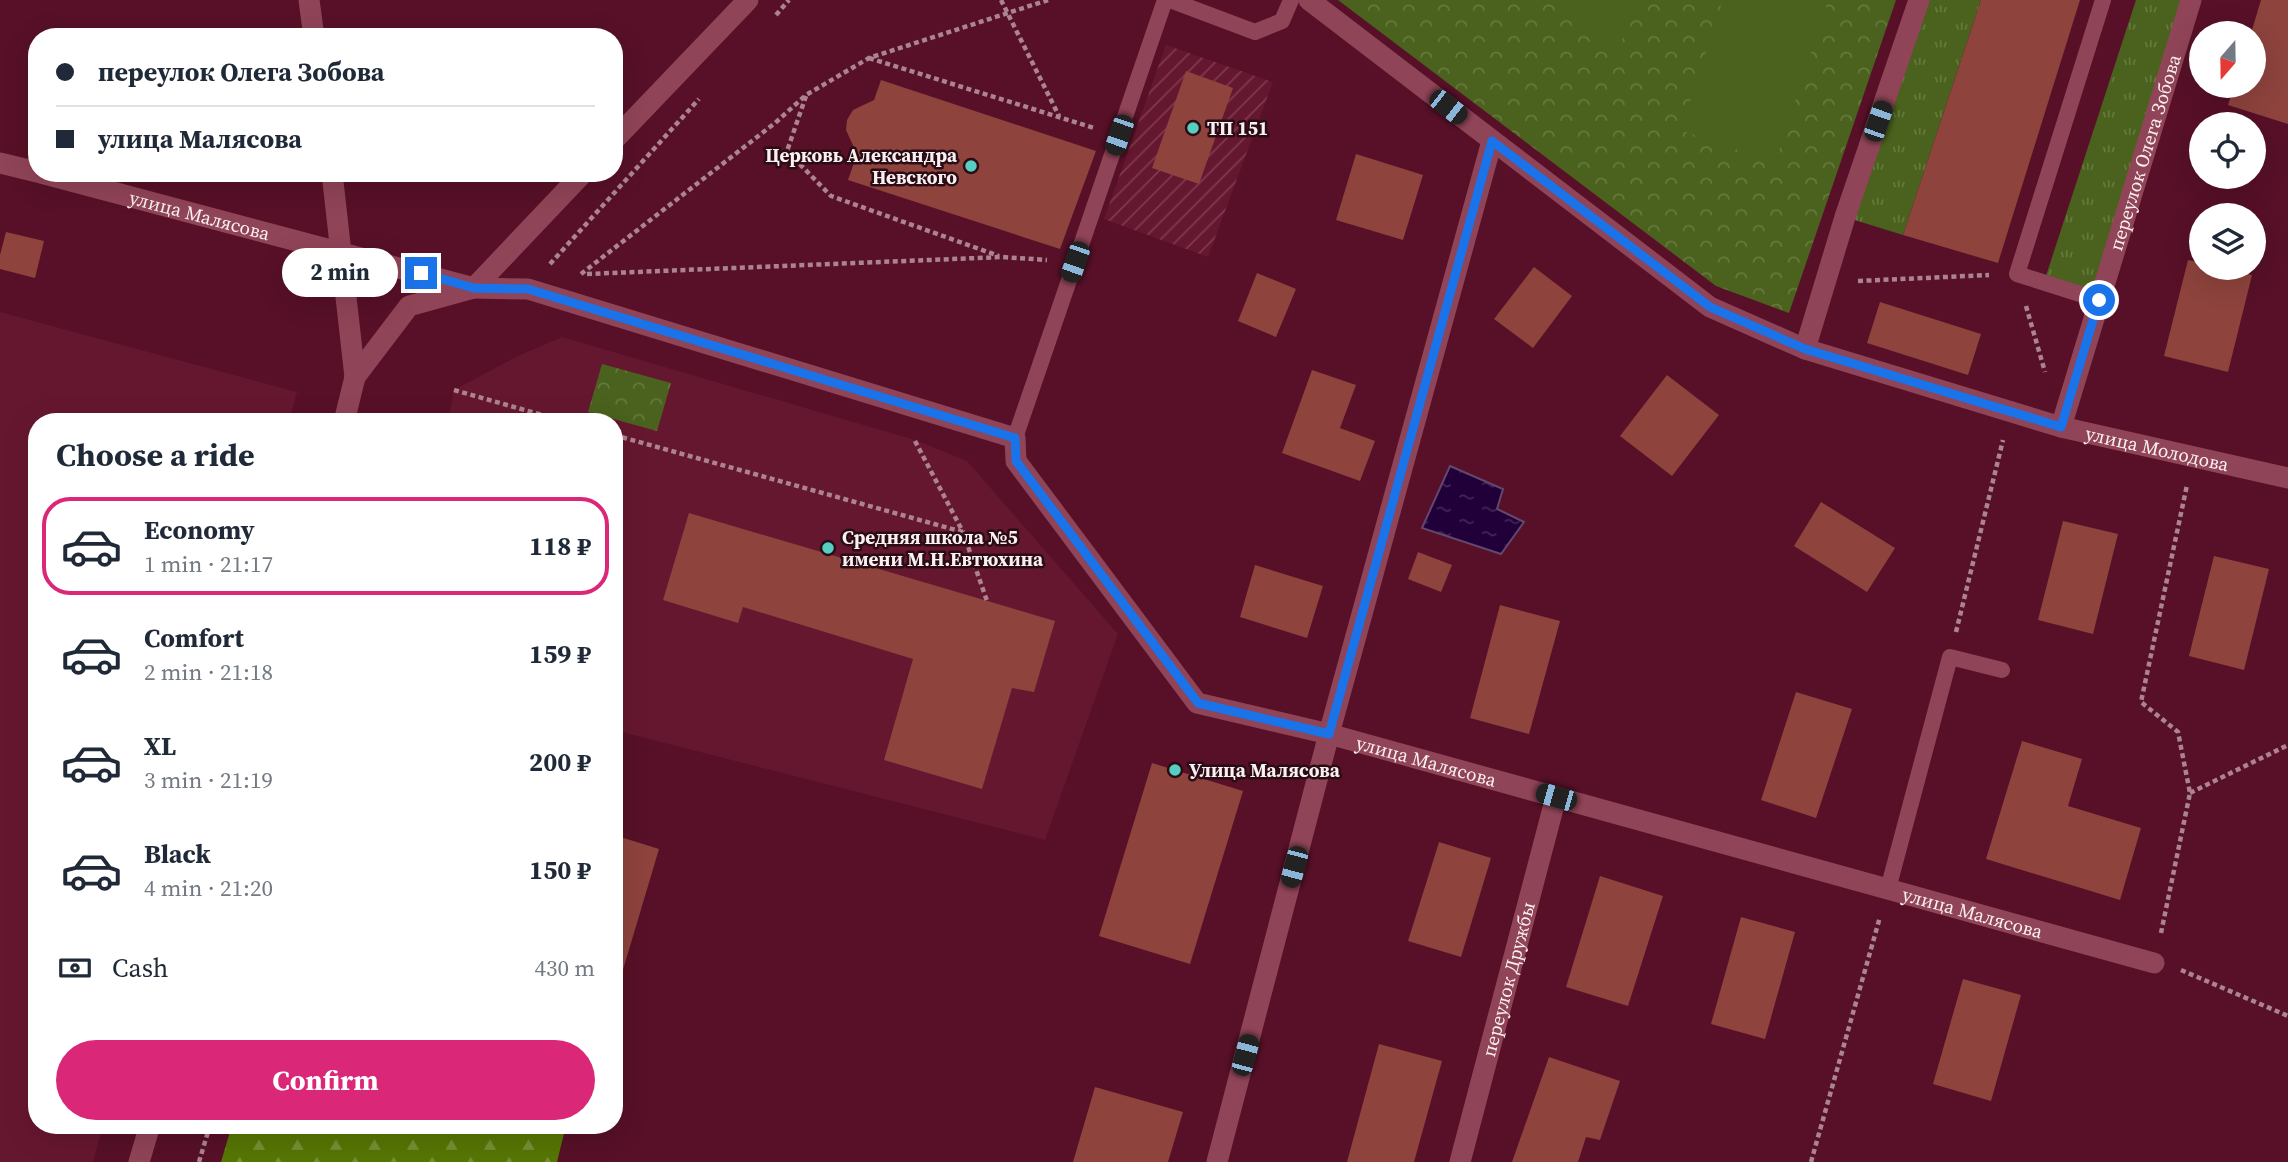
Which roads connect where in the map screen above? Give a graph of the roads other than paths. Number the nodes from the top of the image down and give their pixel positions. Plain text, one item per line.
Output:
1 (309, 0) edge
2 (748, 0) edge
3 (1167, 0) edge
4 (1291, 0) edge
5 (1309, 0) edge
6 (1919, 0) edge
7 (2104, 0) edge
8 (2190, 0) edge
9 (313, 28) edge
10 (623, 131) edge
11 (1492, 141) junction
12 (0, 163) edge
13 (28, 170) edge
14 (74, 182) edge
15 (333, 182) edge
16 (574, 182) edge
17 (343, 252) junction
18 (474, 288) junction
19 (2099, 300) junction
20 (1805, 349) junction
21 (355, 377) junction
22 (346, 413) edge
23 (2061, 427) junction
24 (1015, 438) junction
25 (2288, 478) edge
26 (2002, 670) dead end
27 (1329, 734) junction
28 (1556, 797) junction
29 (1888, 889) junction
30 (2154, 963) road end
31 (147, 1134) edge
32 (139, 1162) edge
33 (1217, 1162) edge
34 (1460, 1162) edge

1 - 9 street
2 - 10 street
3 - 4 lane
3 - 24 lane
5 - 11 street, улица Молодова
6 - 20 street
7 - 19 lane
8 - 19 street, переулок Олега Зобова
11 - 20 street, улица Молодова
11 - 27 street
12 - 13 street, улица Малясова
14 - 17 street, улица Малясова
15 - 17 street
16 - 18 street
17 - 18 street, улица Малясова
17 - 21 street
18 - 21 street
18 - 24 street, улица Малясова
19 - 23 street, переулок Олега Зобова
20 - 23 street, улица Молодова
21 - 22 street
23 - 25 street, улица Молодова
24 - 27 street, улица Малясова
26 - 29 lane
27 - 28 street, улица Малясова
27 - 33 street
28 - 29 street, улица Малясова
28 - 34 street, переулок Дружбы
29 - 30 street, улица Малясова
31 - 32 street

